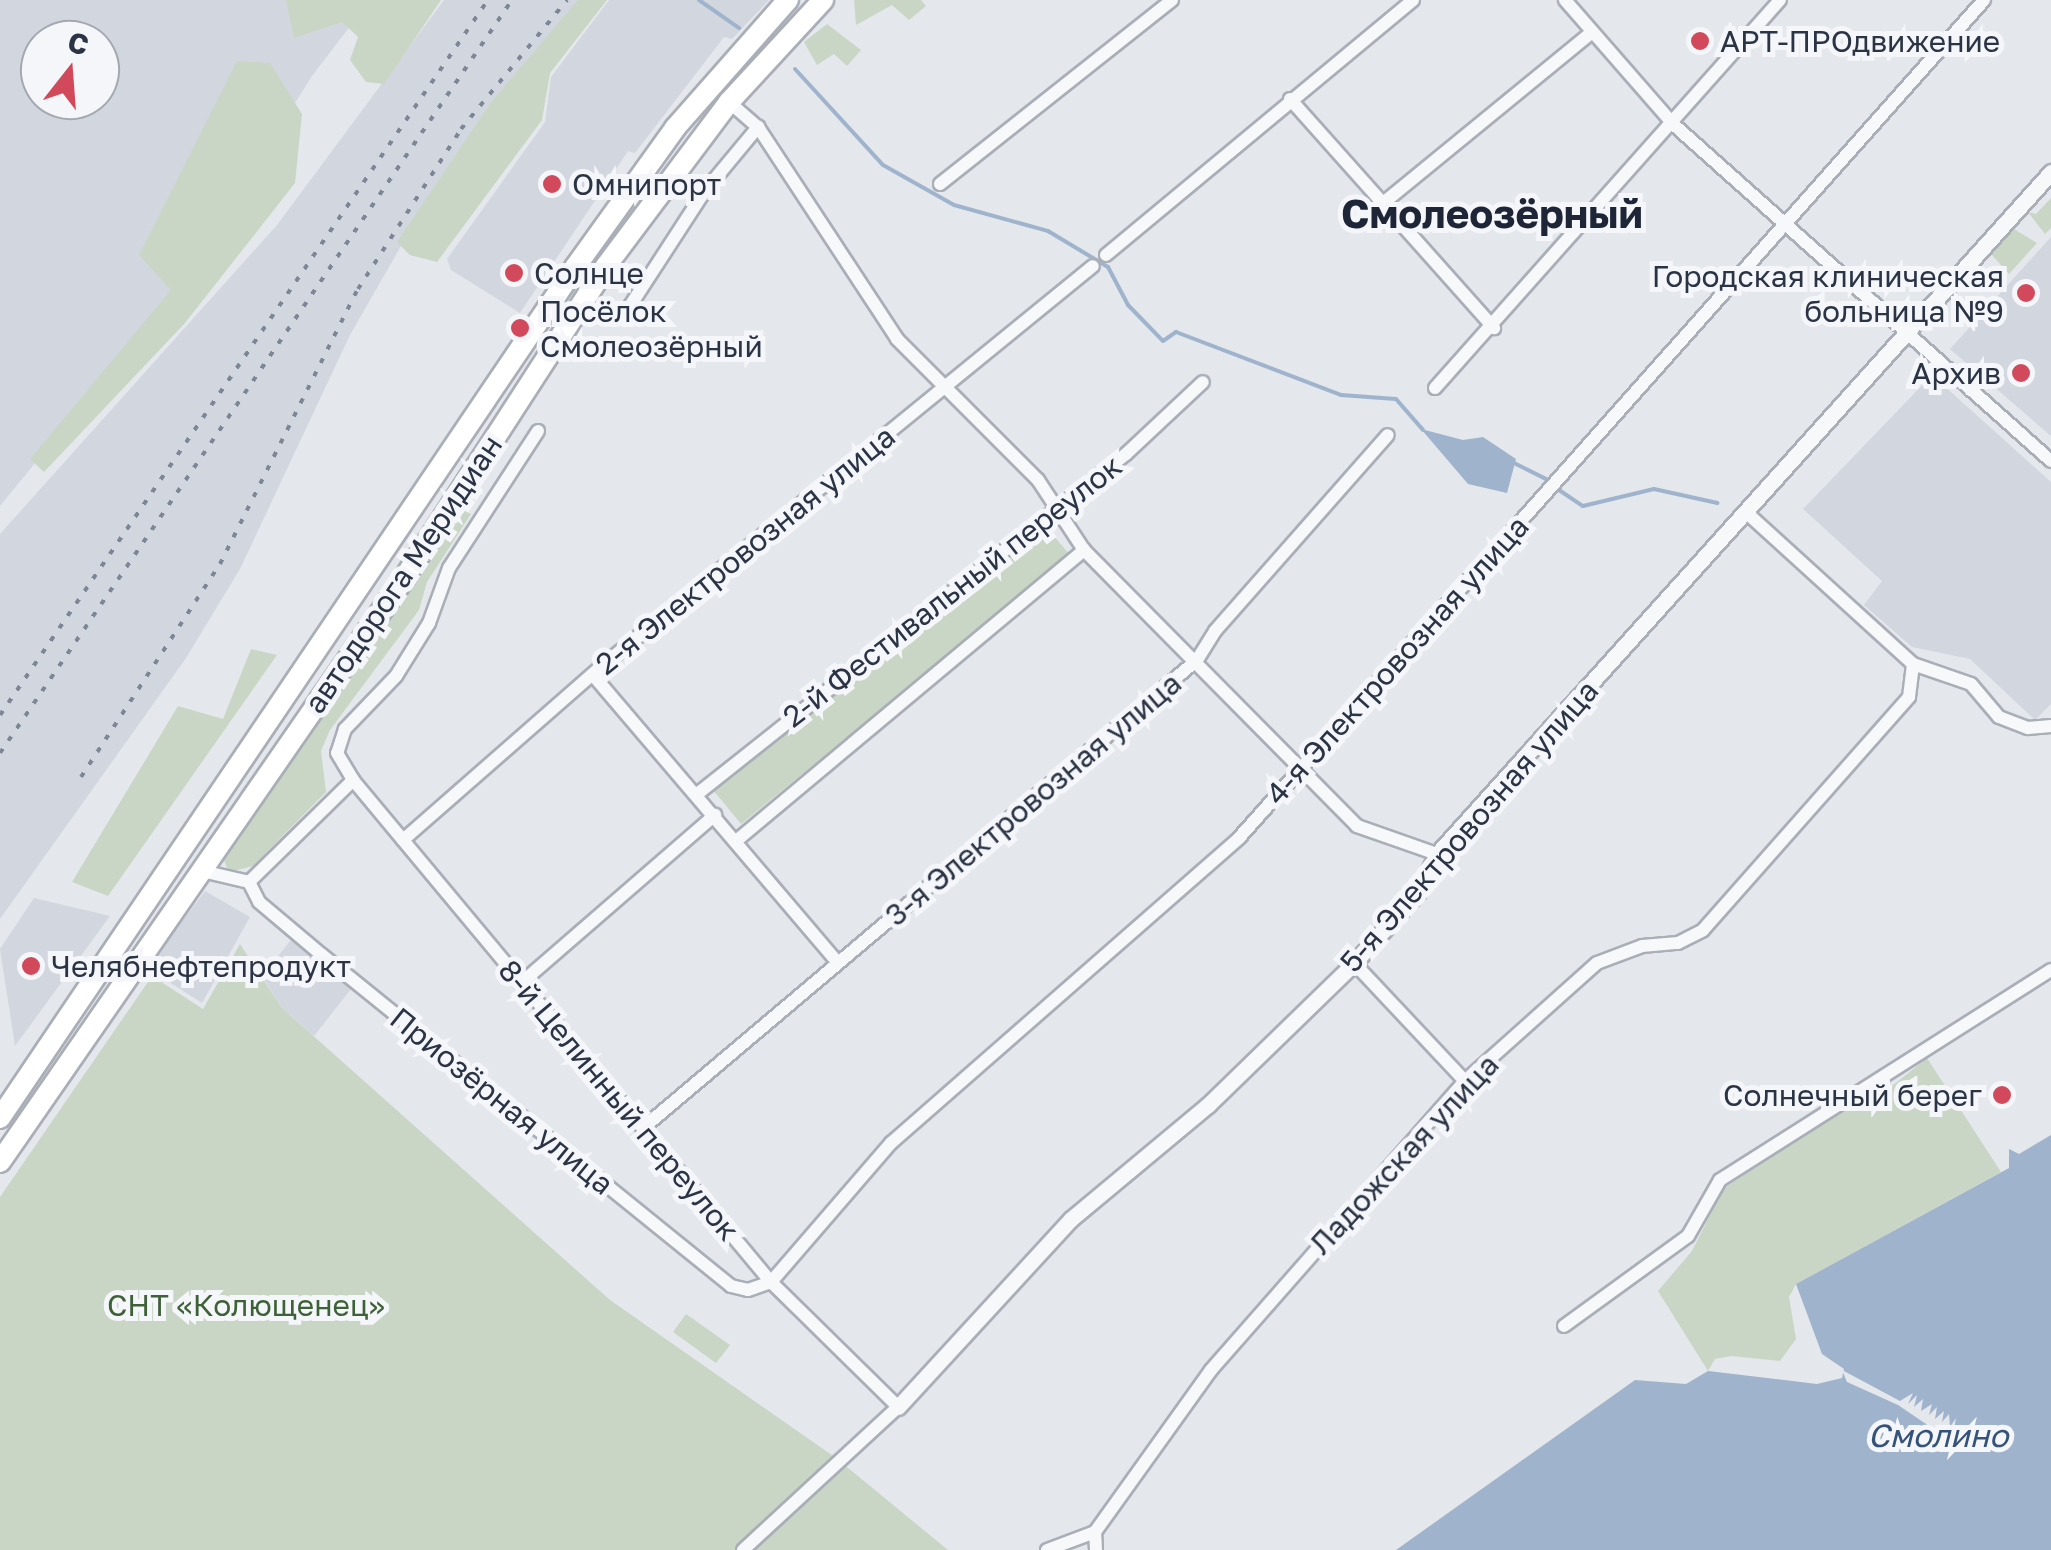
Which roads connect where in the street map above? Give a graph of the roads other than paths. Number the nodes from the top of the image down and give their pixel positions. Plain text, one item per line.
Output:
1 (788, 0) edge
2 (822, 0) edge
3 (1172, 0) edge
4 (1414, 0) edge
5 (1565, 0) edge
6 (1780, 0) edge
7 (1984, 0) edge
8 (1591, 32) junction
9 (709, 87) junction
10 (1290, 99) junction
11 (729, 102) junction
12 (1673, 124) junction
13 (758, 127) junction
14 (2051, 172) edge
15 (940, 184) dead end
16 (1382, 204) junction
17 (1783, 224) junction
18 (1106, 255) dead end
19 (1093, 266) dead end
20 (630, 306) dead end
21 (1494, 328) junction
22 (1907, 334) junction
23 (1203, 382) dead end
24 (944, 386) junction
25 (1435, 388) dead end
26 (538, 431) dead end
27 (1388, 435) dead end
28 (2051, 462) edge
29 (1052, 507) junction
30 (1747, 513) junction
31 (1084, 550) junction
32 (1198, 660) junction
33 (1913, 664) junction
34 (594, 674) junction
35 (2051, 726) edge
36 (1299, 771) junction
37 (353, 780) junction
38 (696, 795) junction
39 (715, 815) junction
40 (403, 840) junction
41 (736, 841) junction
42 (1437, 854) junction
43 (181, 856) junction
44 (202, 871) junction
45 (249, 882) junction
46 (1354, 962) junction
47 (838, 963) junction
48 (2051, 970) edge
49 (521, 983) junction
50 (1465, 1081) junction
51 (0, 1118) edge
52 (643, 1128) junction
53 (0, 1162) edge
54 (772, 1282) junction
55 (1564, 1326) dead end
56 (898, 1408) junction
57 (1095, 1532) junction
58 (744, 1550) edge
59 (1048, 1550) edge
60 (1096, 1550) edge

1 - 9 main road, автодорога Меридиан
2 - 11 main road, автодорога Меридиан
3 - 15 street
4 - 10 street
5 - 8 street
6 - 12 street
7 - 17 street, 4-я Электровозная улица
8 - 12 street
8 - 16 street
9 - 11 main road
9 - 43 main road, автодорога Меридиан
10 - 16 street
10 - 18 street
11 - 13 street
11 - 44 main road, автодорога Меридиан
12 - 17 street
12 - 21 street
13 - 20 street
13 - 24 street
14 - 22 street, 5-я Электровозная улица
16 - 21 street
17 - 22 street
17 - 36 street, 4-я Электровозная улица
19 - 24 street, 2-я Электровозная улица
21 - 25 street
22 - 28 street
22 - 30 street, 5-я Электровозная улица
23 - 29 street, 2-й Фестивальный переулок
24 - 29 street
24 - 34 street, 2-я Электровозная улица
26 - 37 street
27 - 32 street, 3-я Электровозная улица
29 - 31 street
29 - 38 street, 2-й Фестивальный переулок
30 - 33 street
30 - 42 street, 5-я Электровозная улица
31 - 32 street
31 - 41 street, 2-й Фестивальный переулок
32 - 36 street
32 - 47 street, 3-я Электровозная улица
33 - 35 street
33 - 50 street, Ладожская улица
34 - 38 street
34 - 40 street, 2-я Электровозная улица
36 - 42 street
36 - 54 street, 4-я Электровозная улица
37 - 40 street, 8-й Целинный переулок
37 - 45 street
38 - 39 street
39 - 41 street
39 - 49 street
40 - 49 street, 8-й Целинный переулок
41 - 47 street
42 - 46 street, 5-я Электровозная улица
43 - 44 main road
43 - 51 main road, автодорога Меридиан
44 - 45 street
44 - 53 main road, автодорога Меридиан
45 - 54 street, Приозёрная улица
46 - 50 street
46 - 56 street, 5-я Электровозная улица
47 - 52 street, 3-я Электровозная улица
48 - 55 street
49 - 52 street, 8-й Целинный переулок
50 - 57 street, Ладожская улица
52 - 54 street, 8-й Целинный переулок
54 - 56 street, 8-й Целинный переулок
56 - 58 street
57 - 59 street
57 - 60 street

